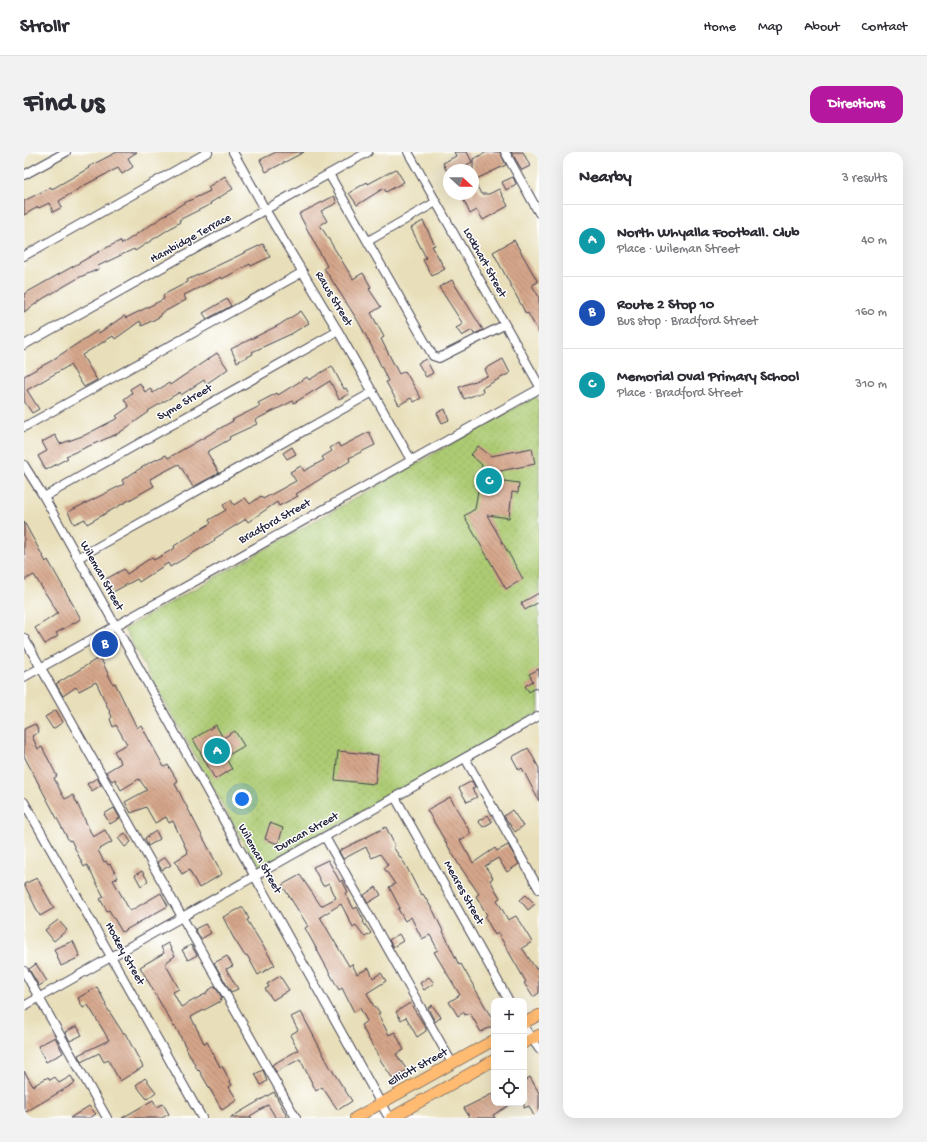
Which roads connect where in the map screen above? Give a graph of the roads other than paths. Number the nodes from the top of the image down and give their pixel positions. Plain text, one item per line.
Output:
1 (66, 152) edge
2 (208, 152) edge
3 (233, 152) edge
4 (368, 152) edge
5 (408, 152) edge
6 (505, 152) edge
7 (329, 174) junction
8 (24, 175) edge
9 (436, 202) junction
10 (266, 211) junction
11 (539, 213) edge
12 (368, 241) junction
13 (24, 256) edge
14 (304, 272) junction
15 (504, 325) junction
16 (338, 330) junction
17 (24, 345) edge
18 (539, 385) edge
19 (539, 389) edge
20 (373, 392) junction
21 (24, 427) edge
22 (411, 460) junction
23 (24, 465) edge
24 (44, 497) junction
25 (78, 558) junction
26 (116, 626) junction
27 (24, 638) edge
28 (40, 668) junction
29 (24, 677) edge
30 (538, 718) edge
31 (465, 758) junction
32 (395, 797) junction
33 (24, 802) edge
34 (325, 837) junction
35 (254, 875) junction
36 (539, 888) edge
37 (182, 918) junction
38 (112, 956) junction
39 (24, 971) edge
40 (38, 997) junction
41 (507, 998) edge
42 (24, 1006) edge
43 (539, 1015) edge
44 (527, 1021) edge
45 (532, 1039) edge
46 (491, 1042) edge
47 (539, 1049) edge
48 (491, 1062) edge
49 (452, 1063) junction
50 (382, 1103) junction
51 (107, 1118) edge
52 (202, 1118) edge
53 (296, 1118) edge
54 (355, 1118) edge
55 (390, 1118) edge

1 - 8 street
2 - 13 street
3 - 10 street, Raws Street
4 - 7 street, Hambidge Terrace
5 - 9 street, Lockhart Street
6 - 11 street
7 - 10 street, Hambidge Terrace
7 - 12 street
9 - 12 street
9 - 15 street, Lockhart Street
10 - 14 street, Raws Street
10 - 17 street, Hambidge Terrace
12 - 15 street
14 - 16 street, Raws Street
14 - 21 street
15 - 18 street, Lockhart Street
16 - 20 street, Raws Street
16 - 24 street, Syme Street
19 - 22 street, Bradford Street
20 - 22 street, Raws Street
20 - 25 street
22 - 26 street, Bradford Street
23 - 24 street, Wileman Street
24 - 25 street, Wileman Street
25 - 26 street, Wileman Street
26 - 28 street, Bradford Street
26 - 35 street, Wileman Street
27 - 28 street
28 - 29 street, Bradford Street
28 - 37 street
30 - 31 street, Duncan Street
31 - 32 street, Duncan Street
31 - 36 street
32 - 34 street, Duncan Street
32 - 41 street, Meares Street
33 - 38 street, Hockey Street
34 - 35 street, Duncan Street
34 - 49 street
35 - 37 street, Duncan Street
35 - 50 street, Wileman Street
37 - 38 street, Duncan Street
37 - 53 street
38 - 40 street, Duncan Street
38 - 52 street, Hockey Street
39 - 40 street
40 - 42 street, Duncan Street
40 - 51 street
43 - 44 main road
45 - 47 street
46 - 49 main road, Elliott Street
48 - 55 main road
49 - 50 main road, Elliott Street
50 - 54 main road, Elliott Street
50 - 55 street, Wileman Street

